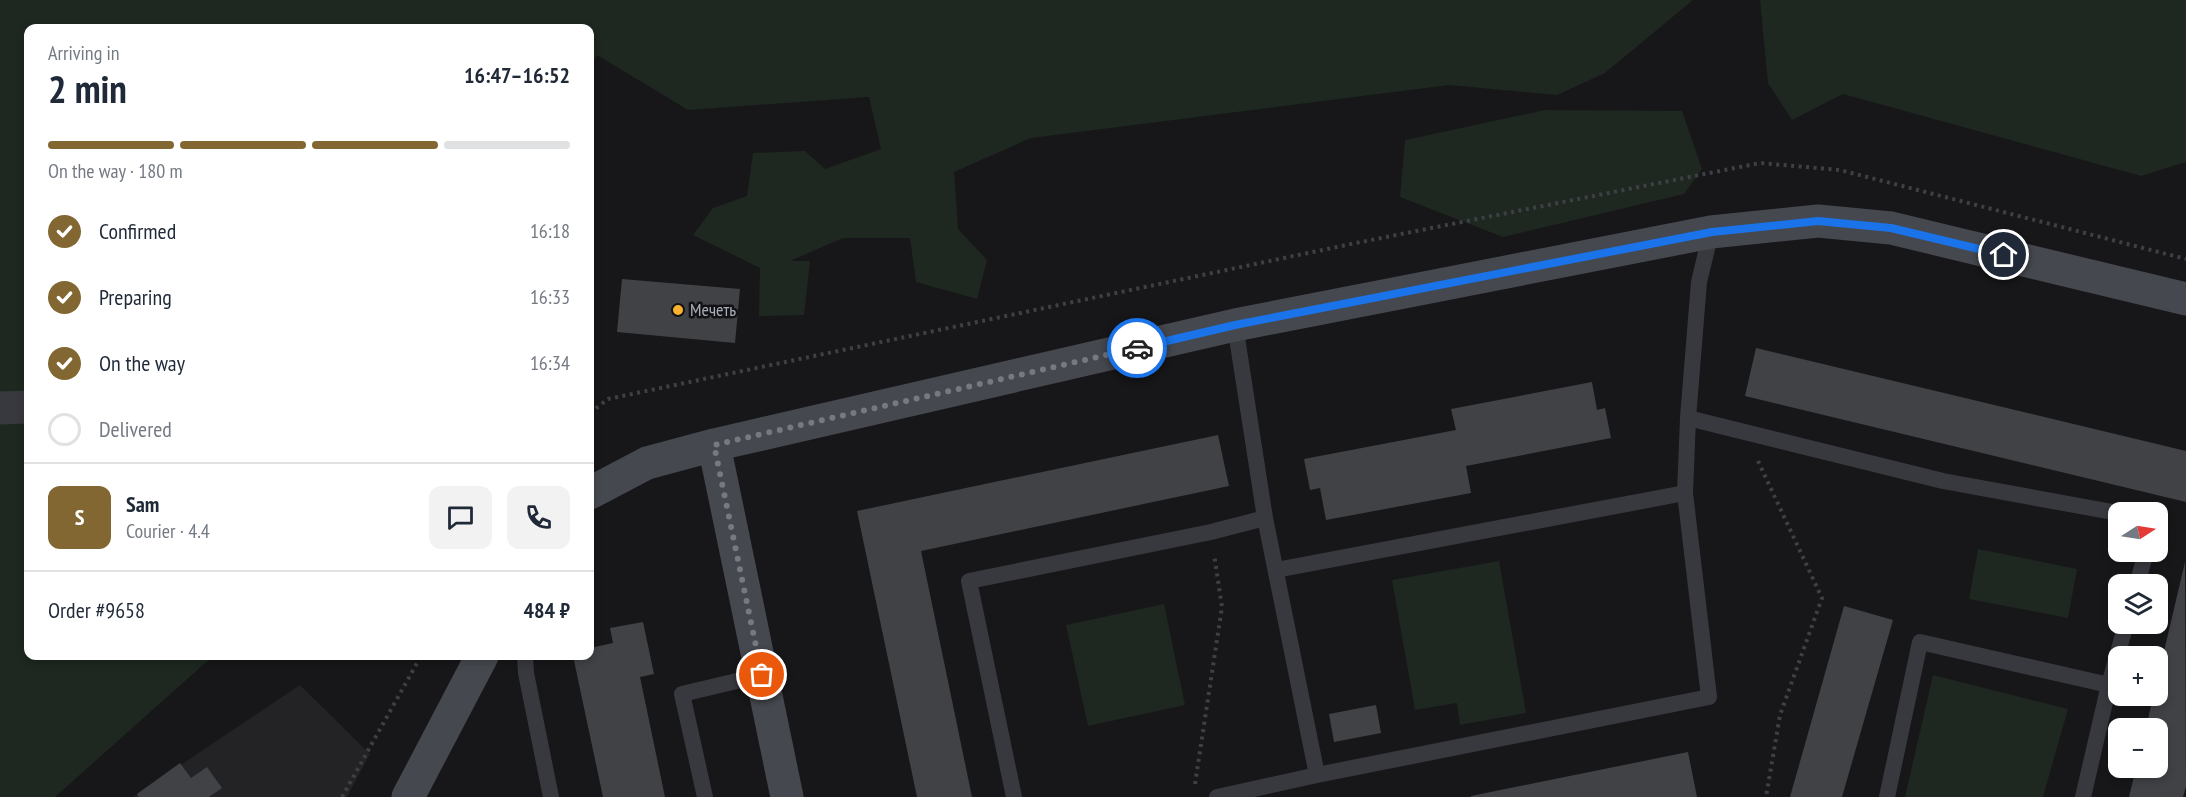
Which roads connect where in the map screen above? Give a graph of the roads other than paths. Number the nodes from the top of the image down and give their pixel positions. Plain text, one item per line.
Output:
1 (1712, 232) junction
2 (2186, 299) edge
3 (1235, 325) junction
4 (24, 407) edge
5 (0, 408) edge
6 (1688, 418) junction
7 (714, 445) junction
8 (594, 488) edge
9 (1685, 493) junction
10 (2108, 511) edge
11 (1265, 518) junction
12 (1276, 570) junction
13 (480, 660) edge
14 (525, 660) edge
15 (762, 675) junction
16 (2108, 685) edge
17 (2108, 689) edge
18 (1317, 775) junction
19 (408, 797) edge
20 (551, 797) edge
21 (705, 797) edge
22 (787, 797) edge
23 (1014, 797) edge
24 (1217, 797) edge
25 (1887, 797) edge
26 (2083, 797) edge

1 - 2 main road
1 - 3 main road
1 - 6 lane
3 - 7 main road
3 - 11 lane
4 - 5 street
6 - 9 lane
6 - 10 lane
7 - 8 main road
7 - 15 main road
9 - 12 lane
9 - 18 lane
11 - 12 lane
11 - 23 lane
12 - 18 lane
13 - 19 main road
14 - 20 lane
15 - 21 lane
15 - 22 main road
16 - 25 lane
17 - 26 lane
18 - 24 lane

